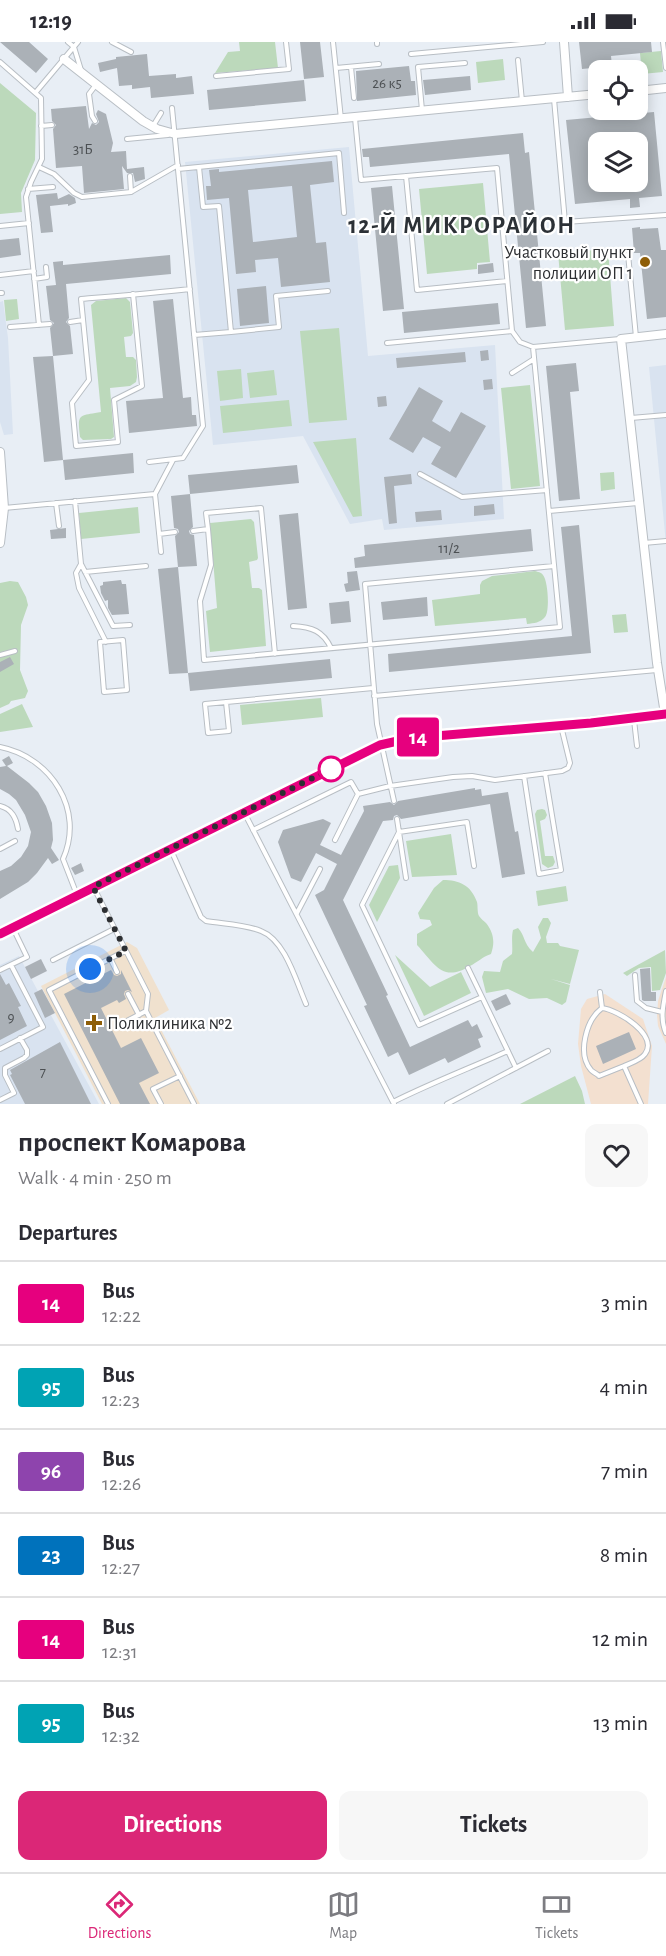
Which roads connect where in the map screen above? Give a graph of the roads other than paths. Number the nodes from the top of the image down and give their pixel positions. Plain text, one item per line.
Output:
1 (68, 42) edge
2 (78, 42) edge
3 (112, 42) edge
4 (286, 42) edge
5 (333, 42) edge
6 (543, 42) edge
7 (564, 42) edge
8 (663, 42) edge
9 (74, 47) junction
10 (131, 51) dead end
11 (411, 54) dead end
12 (64, 59) junction
13 (518, 60) dead end
14 (0, 62) edge
15 (465, 63) dead end
16 (379, 64) dead end
17 (351, 67) junction
18 (336, 68) junction
19 (666, 68) edge
20 (82, 73) junction
21 (216, 76) dead end
22 (96, 84) junction
23 (666, 88) edge
24 (648, 90) edge
25 (36, 92) junction
26 (588, 95) edge
27 (568, 97) junction
28 (354, 98) dead end
29 (554, 99) junction
30 (522, 102) junction
31 (172, 108) dead end
32 (422, 111) junction
33 (161, 113) dead end
34 (355, 117) junction
35 (341, 119) junction
36 (95, 121) dead end
37 (52, 124) dead end
38 (41, 126) junction
39 (153, 126) junction
40 (175, 135) junction
41 (127, 139) dead end
42 (39, 167) junction
43 (178, 167) junction
44 (199, 167) junction
45 (130, 176) dead end
46 (406, 177) junction
47 (52, 187) dead end
48 (28, 189) junction
49 (131, 192) junction
50 (344, 213) dead end
51 (666, 215) edge
52 (29, 223) junction
53 (0, 226) edge
54 (628, 254) dead end
55 (46, 267) dead end
56 (34, 272) junction
57 (0, 275) edge
58 (34, 279) junction
59 (507, 281) junction
60 (190, 289) junction
61 (328, 291) dead end
62 (133, 294) junction
63 (83, 320) junction
64 (70, 322) dead end
65 (50, 324) dead end
66 (39, 325) junction
67 (10, 327) dead end
68 (512, 331) junction
69 (231, 332) junction
70 (666, 334) edge
71 (194, 335) junction
72 (636, 337) junction
73 (621, 339) junction
74 (387, 343) dead end
75 (533, 347) junction
76 (534, 359) junction
77 (512, 373) dead end
78 (666, 415) edge
79 (630, 418) junction
80 (0, 452) edge
81 (174, 459) junction
82 (149, 462) dead end
83 (420, 474) dead end
84 (547, 490) junction
85 (155, 494) junction
86 (75, 501) junction
87 (56, 503) junction
88 (639, 503) junction
89 (4, 508) junction
90 (549, 511) junction
91 (58, 526) dead end
92 (208, 529) junction
93 (193, 531) dead end
94 (175, 532) dead end
95 (159, 534) junction
96 (666, 541) edge
97 (0, 543) edge
98 (644, 543) junction
99 (161, 552) dead end
100 (81, 564) junction
101 (146, 566) dead end
102 (554, 566) junction
103 (85, 572) junction
104 (130, 625) dead end
105 (293, 626) dead end
106 (106, 642) junction
107 (371, 645) junction
108 (331, 648) junction
109 (15, 651) dead end
110 (275, 654) junction
111 (0, 656) edge
112 (658, 669) junction
113 (373, 688) junction
114 (374, 696) junction
115 (226, 702) junction
116 (666, 716) edge
117 (634, 718) junction
118 (561, 725) junction
119 (380, 745) junction
120 (637, 746) dead end
121 (0, 747) edge
122 (545, 773) junction
123 (524, 776) junction
124 (390, 786) junction
125 (358, 794) junction
126 (394, 801) dead end
127 (0, 806) edge
128 (244, 812) junction
129 (397, 819) dead end
130 (18, 830) dead end
131 (253, 830) junction
132 (399, 832) junction
133 (335, 840) dead end
134 (15, 841) dead end
135 (0, 849) edge
136 (170, 849) junction
137 (474, 866) dead end
138 (320, 869) dead end
139 (406, 878) dead end
140 (93, 887) junction
141 (78, 895) junction
142 (297, 914) junction
143 (12, 928) junction
144 (114, 929) junction
145 (0, 934) edge
146 (126, 951) junction
147 (110, 958) junction
148 (53, 960) dead end
149 (11, 965) junction
150 (468, 968) dead end
151 (0, 970) edge
152 (117, 972) dead end
153 (635, 975) dead end
154 (600, 992) dead end
155 (666, 992) edge
156 (128, 994) dead end
157 (482, 998) junction
158 (306, 1004) dead end
159 (602, 1008) junction
160 (146, 1011) junction
161 (662, 1012) junction
162 (139, 1015) junction
163 (123, 1023) dead end
164 (666, 1033) edge
165 (20, 1038) junction
166 (0, 1049) edge
167 (508, 1051) junction
168 (548, 1051) dead end
169 (624, 1065) junction
170 (516, 1068) junction
171 (180, 1076) junction
172 (0, 1100) edge
173 (394, 1103) edge
174 (108, 1104) edge
175 (161, 1104) edge
176 (194, 1104) edge
177 (447, 1104) edge
178 (641, 1104) edge

1 - 9 lane
2 - 9 lane
3 - 10 lane
4 - 21 lane
5 - 18 lane
6 - 11 lane
7 - 27 street
8 - 19 lane
9 - 12 lane
9 - 20 lane
12 - 20 street
12 - 25 lane
13 - 30 lane
14 - 25 lane
15 - 32 lane
16 - 17 lane
17 - 18 lane
17 - 28 lane
18 - 35 lane
20 - 22 street
22 - 36 lane
22 - 39 street
23 - 24 street
25 - 38 lane
26 - 27 street
27 - 29 street
29 - 30 street
29 - 51 lane
30 - 32 street
31 - 40 lane
32 - 34 street
33 - 39 lane
34 - 35 street
34 - 46 lane
35 - 40 street
37 - 38 lane
38 - 42 lane
39 - 40 street
40 - 41 lane
40 - 43 lane
42 - 48 lane
42 - 49 lane
43 - 44 lane
43 - 49 lane
43 - 60 lane
44 - 50 lane
44 - 69 lane
45 - 49 lane
46 - 59 lane
46 - 59 lane
47 - 48 lane
48 - 52 lane
52 - 53 lane
52 - 56 lane
54 - 72 lane
55 - 58 lane
56 - 57 lane
56 - 58 lane
58 - 66 lane
59 - 68 lane
60 - 62 lane
60 - 71 lane
61 - 69 lane
62 - 63 lane
62 - 63 lane
63 - 64 lane
65 - 66 lane
66 - 67 lane
68 - 74 lane
68 - 75 lane
69 - 71 lane
70 - 72 street
71 - 81 lane
72 - 73 street
73 - 75 lane
73 - 79 street
75 - 76 lane
76 - 77 lane
76 - 84 lane
78 - 79 lane
79 - 88 street
80 - 89 street
81 - 82 lane
81 - 85 lane
83 - 84 lane
84 - 90 lane
85 - 86 lane
85 - 95 lane
86 - 87 lane
86 - 100 lane
87 - 89 lane
87 - 91 lane
88 - 90 lane
88 - 98 street
89 - 97 street
90 - 102 lane
92 - 93 lane
92 - 110 lane
92 - 110 lane
94 - 95 lane
95 - 99 lane
96 - 98 lane
98 - 112 street
100 - 103 lane
100 - 106 lane
101 - 103 lane
102 - 107 lane
102 - 107 lane
103 - 104 lane
105 - 108 lane
106 - 106 lane
107 - 108 lane
107 - 113 lane
108 - 110 lane
109 - 111 lane
112 - 114 lane
112 - 116 street
113 - 114 lane
113 - 115 lane
114 - 119 lane
115 - 115 lane
116 - 117 main road
117 - 118 main road
117 - 120 lane
118 - 119 main road
118 - 122 lane
119 - 124 lane
119 - 128 main road
121 - 141 lane
122 - 123 lane
122 - 123 lane
123 - 124 lane
124 - 125 lane
124 - 126 lane
125 - 131 lane
125 - 133 lane
127 - 130 lane
128 - 131 lane
128 - 136 main road
129 - 132 lane
131 - 142 lane
132 - 137 lane
132 - 139 lane
132 - 157 lane
134 - 135 lane
136 - 140 main road
136 - 158 lane
138 - 142 lane
140 - 141 main road
140 - 144 lane
141 - 143 main road
142 - 173 lane
143 - 145 main road
143 - 149 lane
144 - 146 lane
144 - 148 lane
146 - 147 lane
146 - 160 lane
147 - 152 lane
147 - 174 lane
149 - 151 lane
149 - 165 lane
150 - 157 lane
153 - 161 lane
154 - 159 lane
155 - 161 lane
156 - 162 lane
157 - 167 lane
159 - 169 lane
159 - 169 lane
160 - 162 lane
160 - 171 lane
161 - 164 lane
162 - 163 lane
165 - 166 lane
165 - 172 lane
167 - 170 lane
167 - 173 lane
168 - 170 lane
169 - 178 lane
170 - 177 lane
171 - 175 lane
171 - 176 lane

